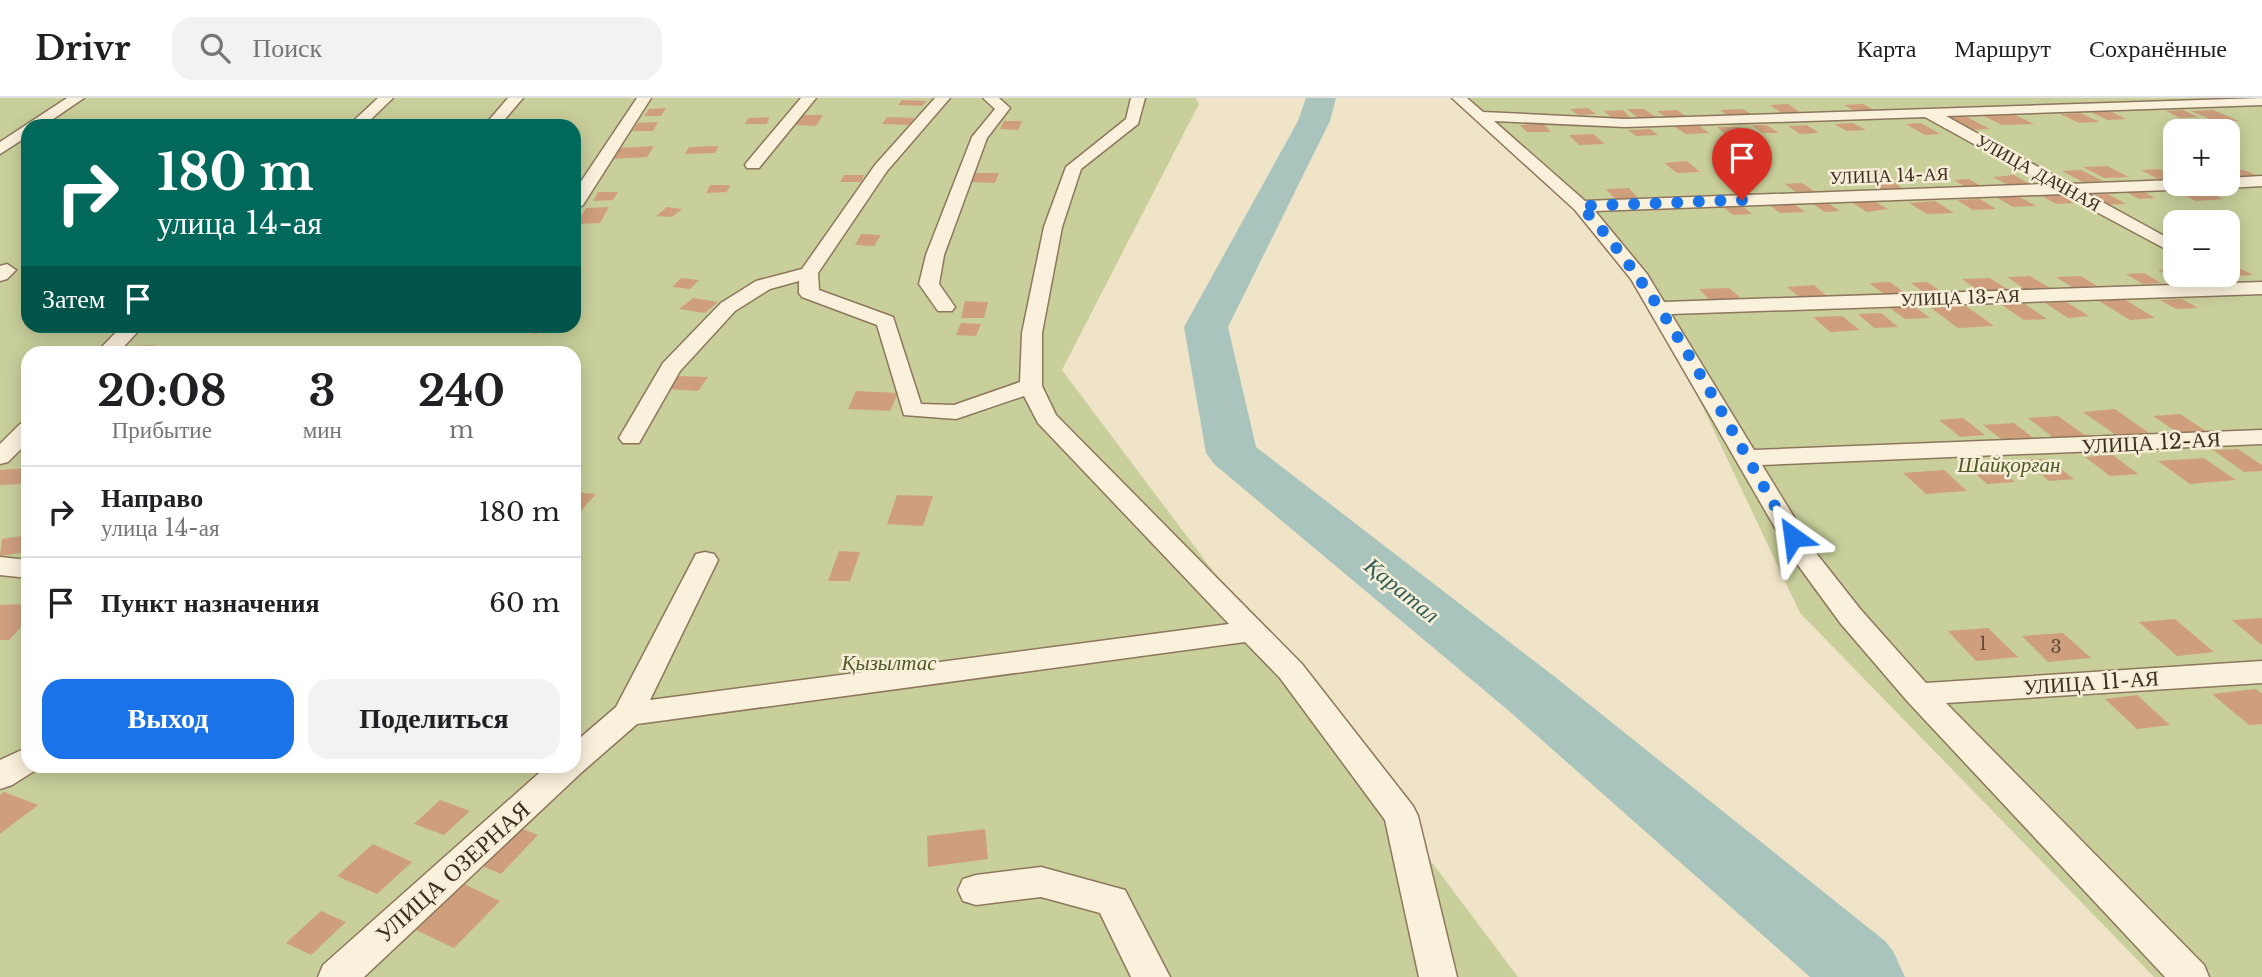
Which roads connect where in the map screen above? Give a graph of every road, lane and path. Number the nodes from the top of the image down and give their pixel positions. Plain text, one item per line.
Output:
1 (77, 98) edge
2 (386, 98) edge
3 (516, 98) edge
4 (645, 98) edge
5 (809, 98) edge
6 (943, 98) edge
7 (990, 98) edge
8 (1138, 98) edge
9 (1459, 98) edge
10 (1899, 98) edge
11 (2262, 102) edge
12 (1930, 113) junction
13 (1479, 116) junction
14 (44, 119) edge
15 (363, 119) edge
16 (497, 119) edge
17 (21, 134) edge
18 (0, 149) edge
19 (753, 165) dead end
20 (2262, 181) edge
21 (2240, 182) edge
22 (2163, 185) edge
23 (2065, 189) junction
24 (581, 194) edge
25 (1581, 206) junction
26 (2163, 242) edge
27 (809, 273) junction
28 (2240, 283) edge
29 (2257, 291) edge
30 (946, 307) dead end
31 (1658, 307) junction
32 (126, 333) edge
33 (113, 346) edge
34 (1031, 386) junction
35 (21, 436) edge
36 (2262, 437) edge
37 (631, 438) dead end
38 (0, 457) edge
39 (1745, 458) junction
40 (705, 560) dead end
41 (0, 566) edge
42 (21, 568) edge
43 (1251, 631) junction
44 (2262, 672) edge
45 (1919, 694) junction
46 (628, 714) junction
47 (581, 756) edge
48 (21, 763) edge
49 (561, 773) edge
50 (0, 776) edge
51 (976, 890) dead end
52 (337, 977) edge
53 (1151, 977) edge
54 (1438, 977) edge
55 (2190, 977) edge

1 - 14 street
2 - 15 street
3 - 16 street
4 - 24 street
5 - 19 street
6 - 27 street
7 - 30 street
8 - 34 street
9 - 13 street
10 - 12 street, УЛИЦА ДАЧНАЯ
11 - 12 street
12 - 13 street
12 - 23 street, УЛИЦА ДАЧНАЯ
13 - 25 street
17 - 18 street
20 - 21 street
22 - 23 street, УЛИЦА 14-АЯ
23 - 25 street, УЛИЦА 14-АЯ
23 - 26 street, УЛИЦА ДАЧНАЯ
25 - 31 street
27 - 34 street
27 - 37 street
28 - 29 street
29 - 31 street, УЛИЦА 13-АЯ
31 - 39 street
32 - 33 street
34 - 43 street
35 - 38 street
36 - 39 street, УЛИЦА 12-АЯ
39 - 45 street
40 - 46 street
41 - 42 street
43 - 46 street
43 - 54 street
44 - 45 street, УЛИЦА 11-АЯ
45 - 55 street
46 - 47 street
48 - 50 street
49 - 52 street, УЛИЦА ОЗЕРНАЯ
51 - 53 street

